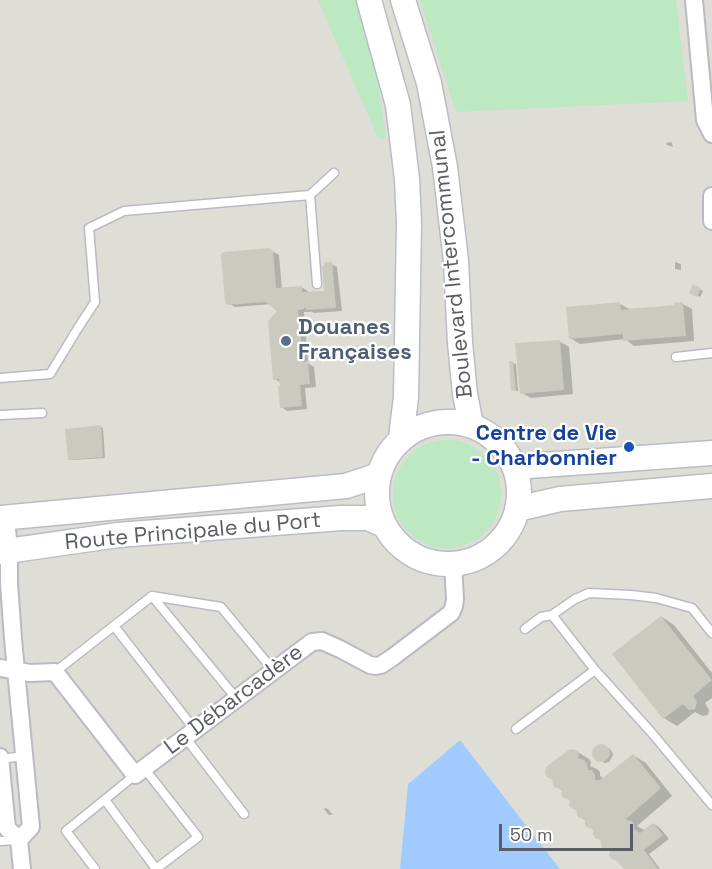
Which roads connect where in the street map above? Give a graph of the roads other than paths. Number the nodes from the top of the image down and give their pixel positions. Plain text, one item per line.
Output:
1 (369, 0) edge
2 (403, 0) edge
3 (694, 0) edge
4 (712, 134) edge
5 (334, 173) dead end
6 (310, 195) junction
7 (712, 196) edge
8 (712, 221) edge
9 (316, 285) dead end
10 (712, 353) edge
11 (676, 357) dead end
12 (0, 378) edge
13 (42, 413) dead end
14 (0, 415) edge
15 (471, 425) junction
16 (401, 438) junction
17 (712, 453) edge
18 (514, 467) junction
19 (379, 475) junction
20 (712, 486) edge
21 (517, 509) junction
22 (0, 518) edge
23 (384, 525) junction
24 (0, 526) edge
25 (4, 551) edge
26 (453, 563) junction
27 (152, 596) junction
28 (552, 615) junction
29 (114, 626) junction
30 (525, 629) dead end
31 (712, 633) edge
32 (8, 670) edge
33 (273, 670) junction
34 (595, 670) junction
35 (55, 672) junction
36 (236, 698) junction
37 (516, 729) dead end
38 (190, 733) junction
39 (24, 756) junction
40 (0, 758) edge
41 (140, 771) junction
42 (105, 800) junction
43 (712, 805) edge
44 (244, 814) dead end
45 (20, 840) junction
46 (0, 841) edge
47 (22, 869) edge
48 (95, 869) edge
49 (156, 869) edge

1 - 16 main road, Boulevard Intercommunal
2 - 15 main road, Boulevard Intercommunal
3 - 4 street
5 - 6 lane
6 - 9 lane
6 - 12 lane
7 - 8 street
10 - 11 lane
13 - 14 lane
15 - 16 main road
15 - 18 main road
16 - 19 main road
17 - 18 main road
18 - 21 main road
19 - 22 main road, Route Principale du Port
19 - 23 main road
20 - 21 main road
21 - 26 main road
23 - 25 main road, Route Principale du Port
23 - 26 main road
24 - 25 street
25 - 32 street
26 - 33 street, Le Débarcadère
27 - 29 lane
27 - 33 lane
27 - 36 lane
28 - 30 lane
28 - 31 lane
28 - 34 lane
29 - 35 lane
29 - 38 lane
32 - 35 street
32 - 39 street
33 - 36 street, Le Débarcadère
34 - 37 lane
34 - 43 lane
35 - 41 street
36 - 38 street, Le Débarcadère
38 - 41 street, Le Débarcadère
38 - 44 lane
39 - 40 lane
39 - 45 street
40 - 45 street
41 - 42 lane
41 - 49 lane
42 - 48 lane
42 - 49 lane
45 - 46 lane
45 - 47 street

